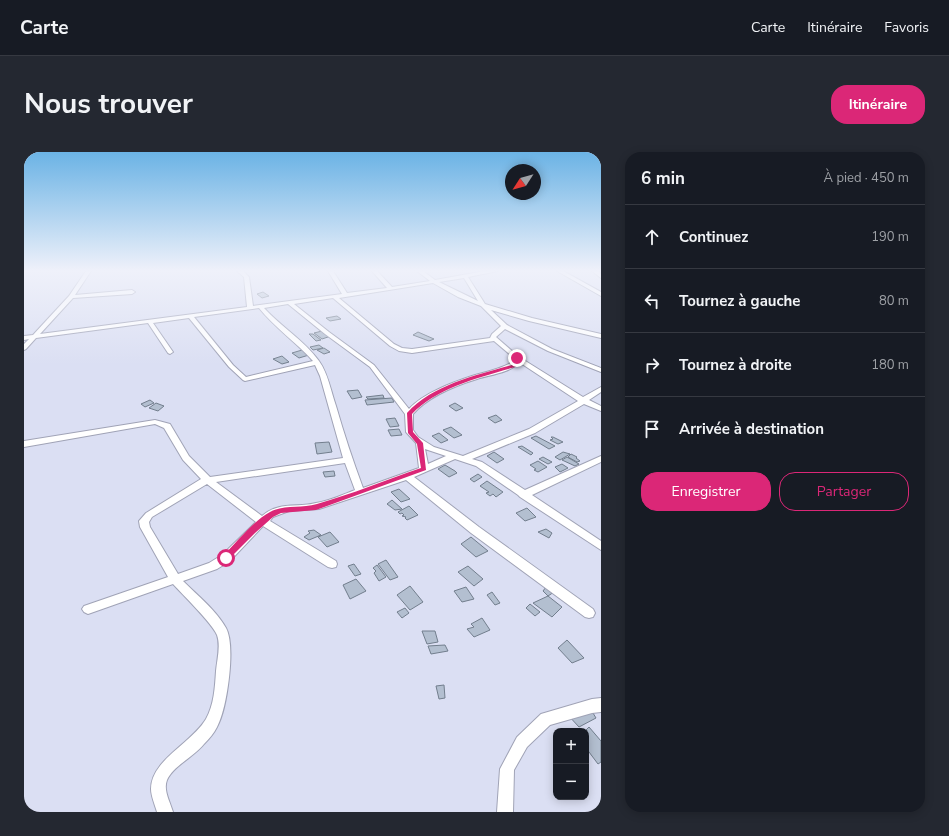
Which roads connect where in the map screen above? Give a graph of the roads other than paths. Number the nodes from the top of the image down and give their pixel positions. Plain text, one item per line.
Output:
1 (66, 302) edge
2 (249, 302) edge
3 (289, 302) joint
4 (341, 302) edge
5 (476, 302) edge
6 (481, 302) edge
7 (483, 305) junction
8 (261, 307) junction
9 (250, 308) junction
10 (191, 316) junction
11 (149, 321) junction
12 (505, 326) junction
13 (600, 334) edge
14 (36, 337) junction
15 (24, 338) edge
16 (495, 340) junction
17 (24, 348) edge
18 (170, 352) dead end
19 (517, 358) junction
20 (317, 362) junction
21 (601, 370) edge
22 (601, 389) edge
23 (584, 401) junction
24 (601, 409) edge
25 (409, 414) junction
26 (420, 443) junction
27 (24, 444) edge
28 (456, 456) junction
29 (466, 458) junction
30 (601, 459) edge
31 (348, 460) junction
32 (424, 469) junction
33 (407, 476) junction
34 (207, 480) junction
35 (360, 492) junction
36 (523, 495) junction
37 (263, 522) junction
38 (601, 546) edge
39 (332, 564) dead end
40 (175, 579) junction
41 (88, 608) dead end
42 (589, 612) dead end
43 (601, 705) edge
44 (165, 812) edge
45 (505, 812) edge

1 - 14 street
2 - 9 street
3 - 8 street
3 - 25 street
4 - 16 street
5 - 7 street
6 - 7 street
7 - 12 street
7 - 13 street
8 - 9 street
8 - 20 street
9 - 10 street
10 - 11 street
10 - 20 street
11 - 14 street
11 - 18 street
12 - 16 street
12 - 21 street
14 - 15 street
14 - 17 street
16 - 19 street
19 - 23 street
19 - 25 street
20 - 31 street
22 - 23 street
23 - 24 street
23 - 29 street
25 - 26 street
26 - 28 street
26 - 32 street
27 - 34 street
28 - 29 street
28 - 32 street
29 - 36 street
30 - 36 street
31 - 34 street
31 - 35 street
32 - 33 street
33 - 35 street
33 - 42 street
34 - 37 street
34 - 40 street
35 - 37 street
36 - 38 street
37 - 39 street
37 - 40 street
40 - 41 street
40 - 44 street
43 - 45 street

